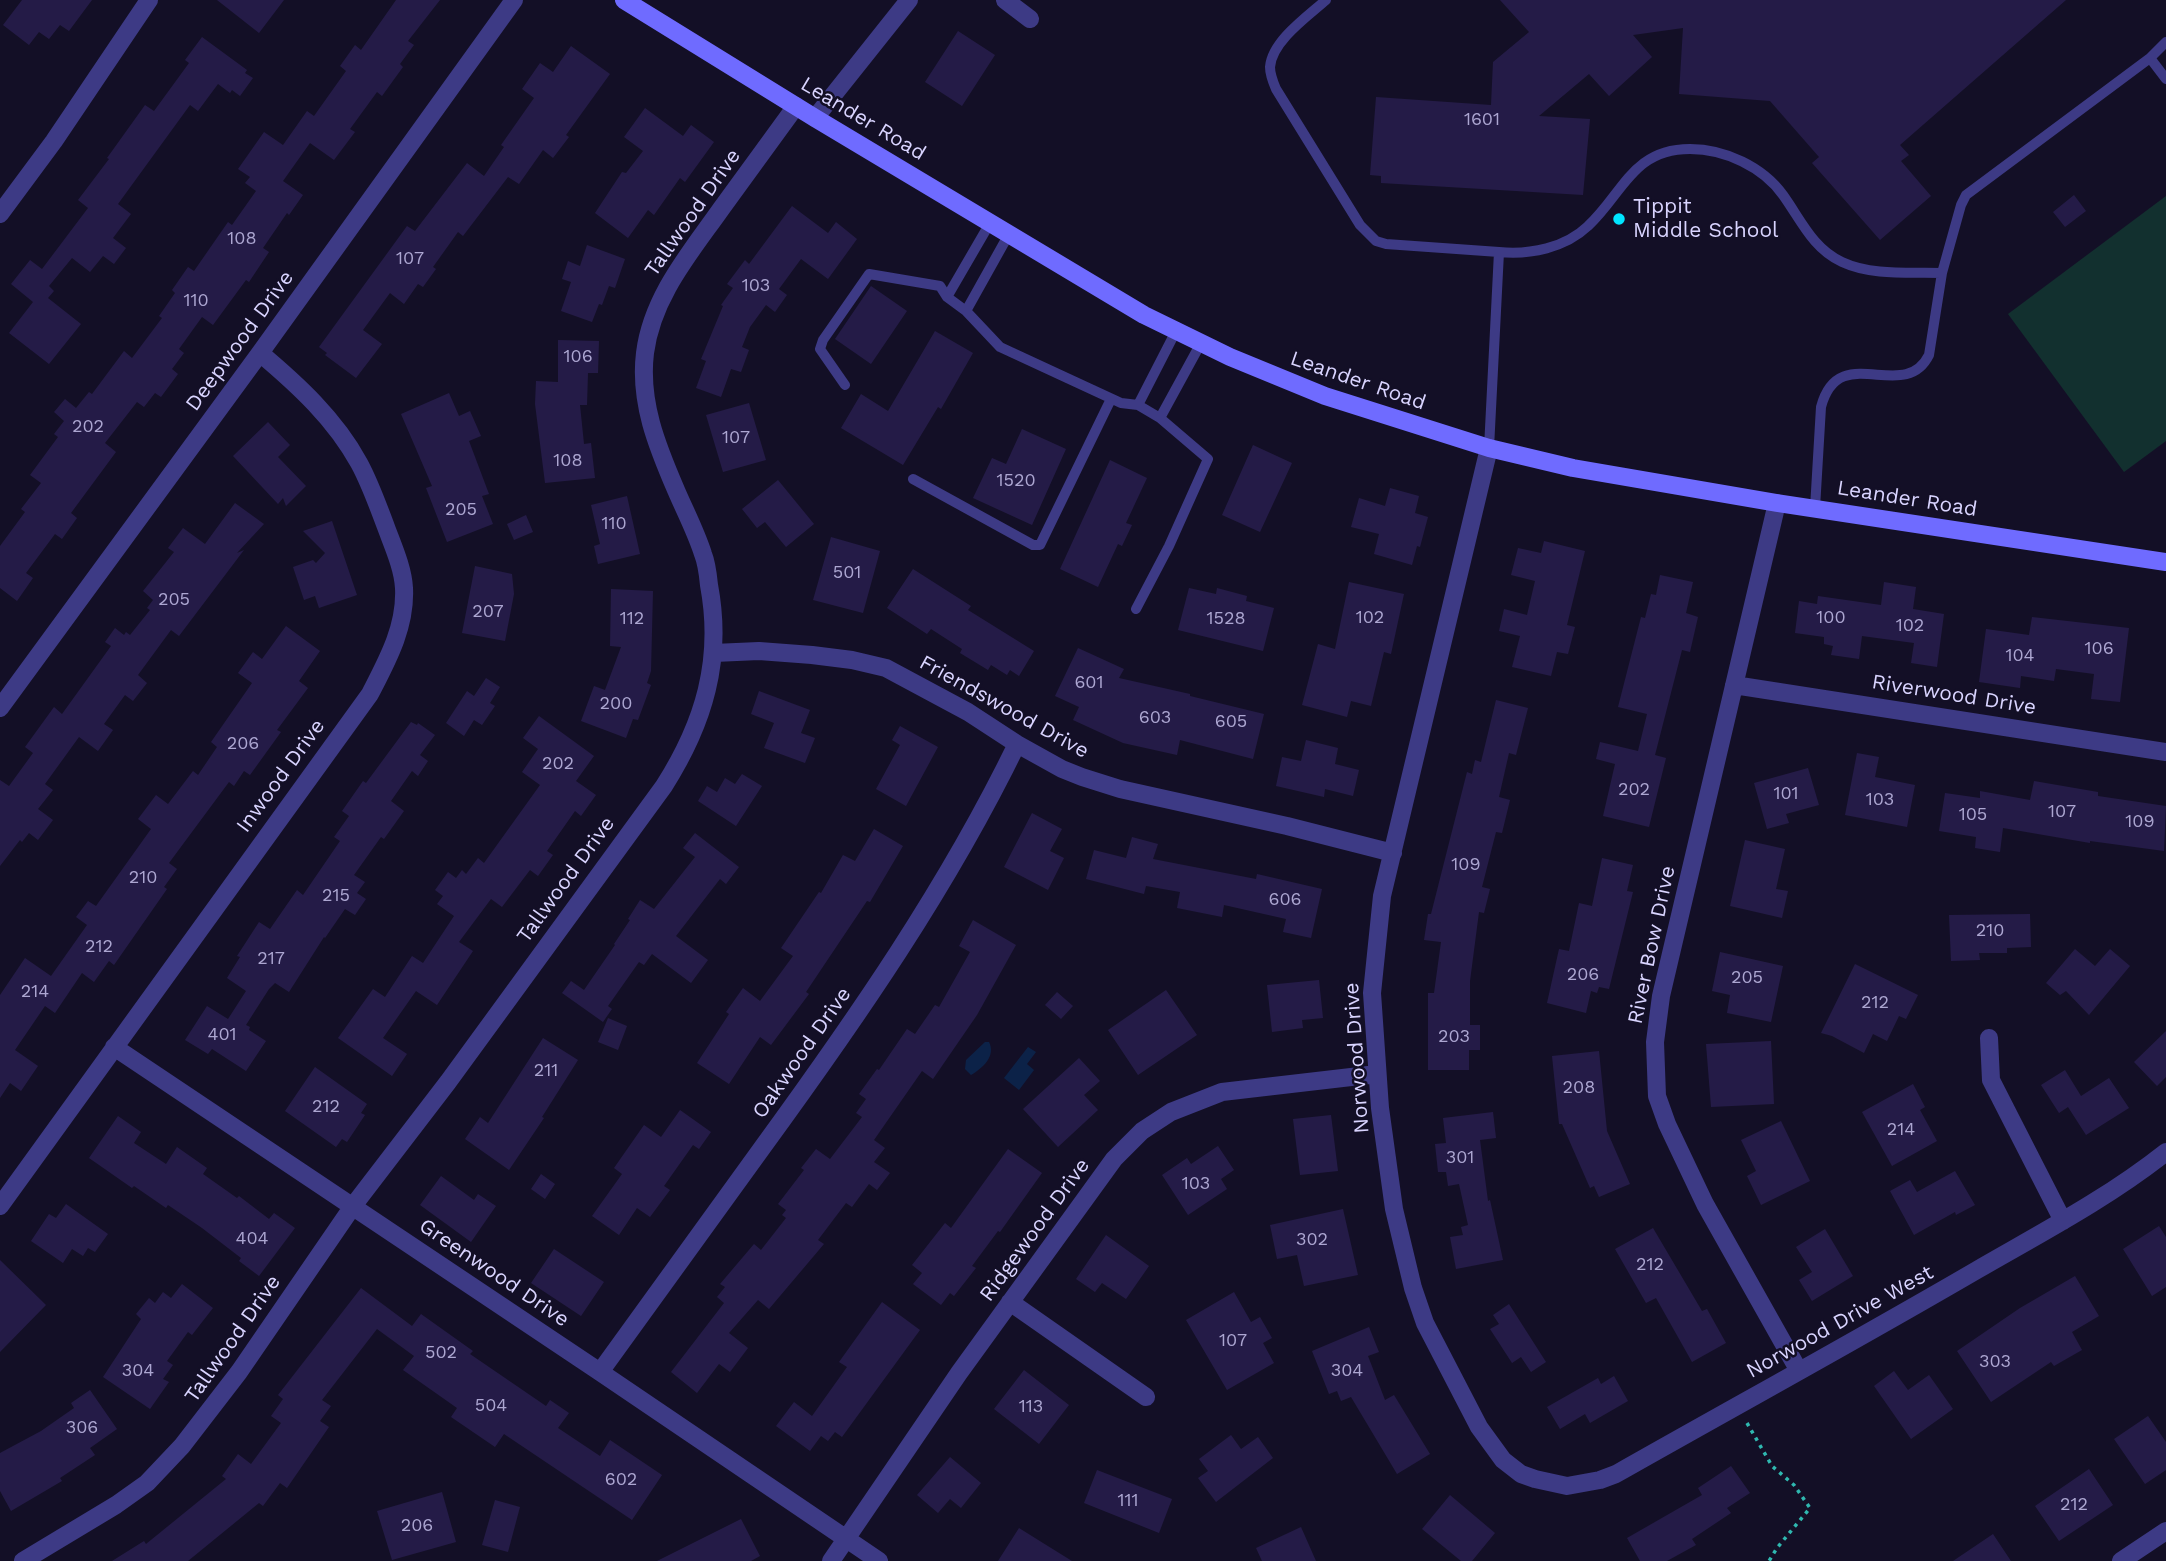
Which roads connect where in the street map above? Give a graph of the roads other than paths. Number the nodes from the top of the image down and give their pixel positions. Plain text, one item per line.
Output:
1 (149, 0) edge
2 (514, 0) edge
3 (624, 0) edge
4 (909, 0) edge
5 (1005, 0) edge
6 (1326, 0) edge
7 (1030, 19) dead end
8 (2166, 42) edge
9 (2150, 58) junction
10 (2166, 79) edge
11 (796, 106) junction
12 (815, 118) junction
13 (0, 214) edge
14 (990, 223) junction
15 (1009, 234) junction
16 (1499, 252) junction
17 (1942, 274) junction
18 (947, 297) junction
19 (966, 311) junction
20 (1176, 331) junction
21 (1201, 343) junction
22 (260, 354) junction
23 (845, 385) dead end
24 (1111, 399) junction
25 (1138, 405) junction
26 (1160, 418) junction
27 (1489, 448) junction
28 (913, 479) dead end
29 (1777, 503) junction
30 (1815, 508) junction
31 (2166, 562) edge
32 (1136, 609) dead end
33 (714, 653) junction
34 (1734, 685) junction
35 (0, 708) edge
36 (1017, 744) junction
37 (2166, 752) edge
38 (1393, 853) junction
39 (1989, 1038) dead end
40 (114, 1047) junction
41 (1377, 1074) junction
42 (2166, 1152) edge
43 (0, 1206) edge
44 (354, 1206) junction
45 (2063, 1221) junction
46 (1010, 1302) junction
47 (600, 1371) junction
48 (1799, 1371) junction
49 (1146, 1397) dead end
50 (1521, 1474) joint
51 (2166, 1531) edge
52 (847, 1539) junction
53 (23, 1561) edge
54 (831, 1561) edge
55 (879, 1561) edge
56 (2121, 1561) edge

1 - 13 street
2 - 22 street, Deepwood Drive
3 - 11 main road, Leander Road
4 - 12 street
5 - 7 street
6 - 16 lane
8 - 9 lane
9 - 10 lane
9 - 17 lane
11 - 12 main road, Leander Road
11 - 33 street, Tallwood Drive
12 - 14 main road, Leander Road
14 - 15 main road, Leander Road
14 - 18 lane
15 - 19 lane
15 - 20 main road, Leander Road
16 - 17 lane
16 - 27 lane
17 - 30 lane
18 - 19 lane
18 - 23 lane
19 - 24 lane
20 - 21 main road, Leander Road
20 - 25 lane
21 - 26 lane
21 - 27 main road, Leander Road
22 - 35 street, Deepwood Drive
22 - 40 street, Inwood Drive
24 - 25 lane
24 - 28 lane
25 - 26 lane
26 - 32 lane
27 - 29 main road, Leander Road
27 - 38 street, Norwood Drive
29 - 30 main road, Leander Road
29 - 34 street, River Bow Drive
30 - 31 main road, Leander Road
33 - 36 street, Friendswood Drive
33 - 44 street, Tallwood Drive
34 - 37 street, Riverwood Drive
34 - 48 street, River Bow Drive
36 - 38 street, Friendswood Drive
36 - 47 street, Oakwood Drive
38 - 41 street, Norwood Drive
39 - 45 street
40 - 43 street, Inwood Drive
40 - 44 street, Greenwood Drive
41 - 46 street, Ridgewood Drive
41 - 50 street, Norwood Drive
42 - 45 street, Norwood Drive West
44 - 47 street, Greenwood Drive
44 - 53 street, Tallwood Drive
45 - 48 street, Norwood Drive West
46 - 49 street
46 - 52 street, Ridgewood Drive
47 - 52 street, Greenwood Drive
48 - 50 street, Norwood Drive West
51 - 56 street
52 - 54 street, Ridgewood Drive
52 - 55 street, Greenwood Drive

